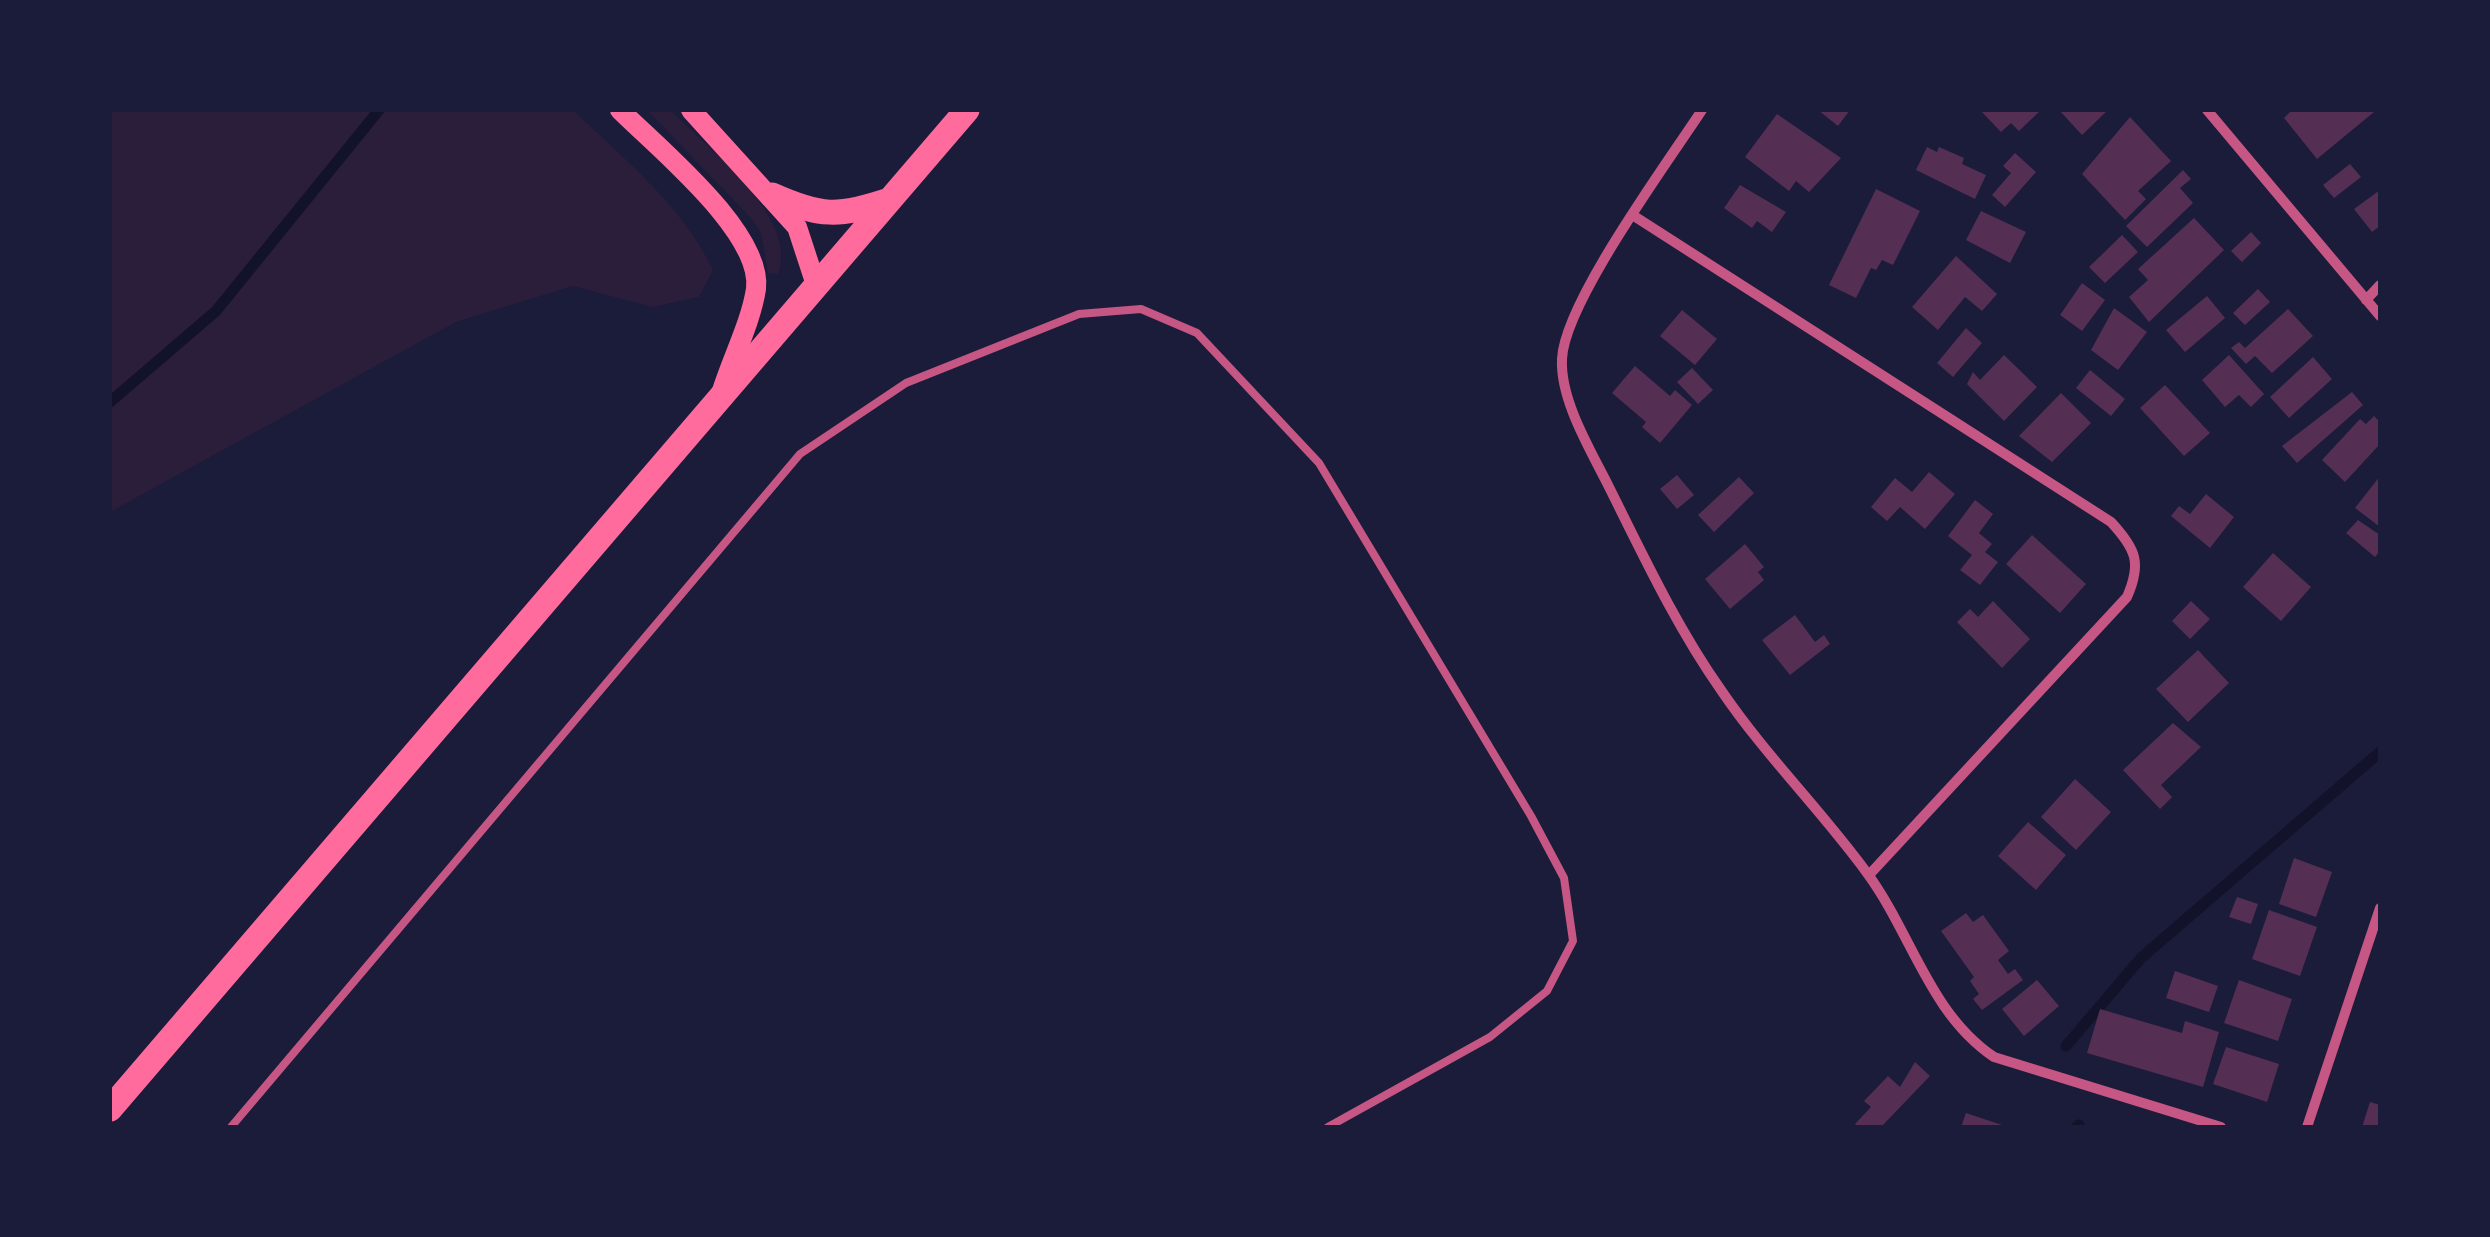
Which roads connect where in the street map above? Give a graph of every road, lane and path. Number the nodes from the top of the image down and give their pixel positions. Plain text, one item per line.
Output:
1 (620, 110) edge
2 (691, 110) edge
3 (967, 110) edge
4 (1702, 110) edge
5 (2207, 110) edge
6 (772, 195) junction
7 (889, 200) junction
8 (1634, 216) junction
9 (816, 284) junction
10 (2380, 285) edge
11 (2366, 300) junction
12 (2380, 316) edge
13 (720, 397) junction
14 (1869, 874) junction
15 (2380, 908) edge
16 (110, 1109) edge
17 (231, 1127) edge
18 (1328, 1127) edge
19 (2220, 1127) edge
20 (2307, 1127) edge

1 - 13 main road
2 - 6 main road
3 - 7 main road
4 - 8 street
5 - 11 street
6 - 7 main road
6 - 9 main road
7 - 9 main road
8 - 14 street
8 - 14 street
9 - 13 main road
10 - 11 street
11 - 12 street
13 - 16 main road
14 - 19 street
15 - 20 street
17 - 18 lane

